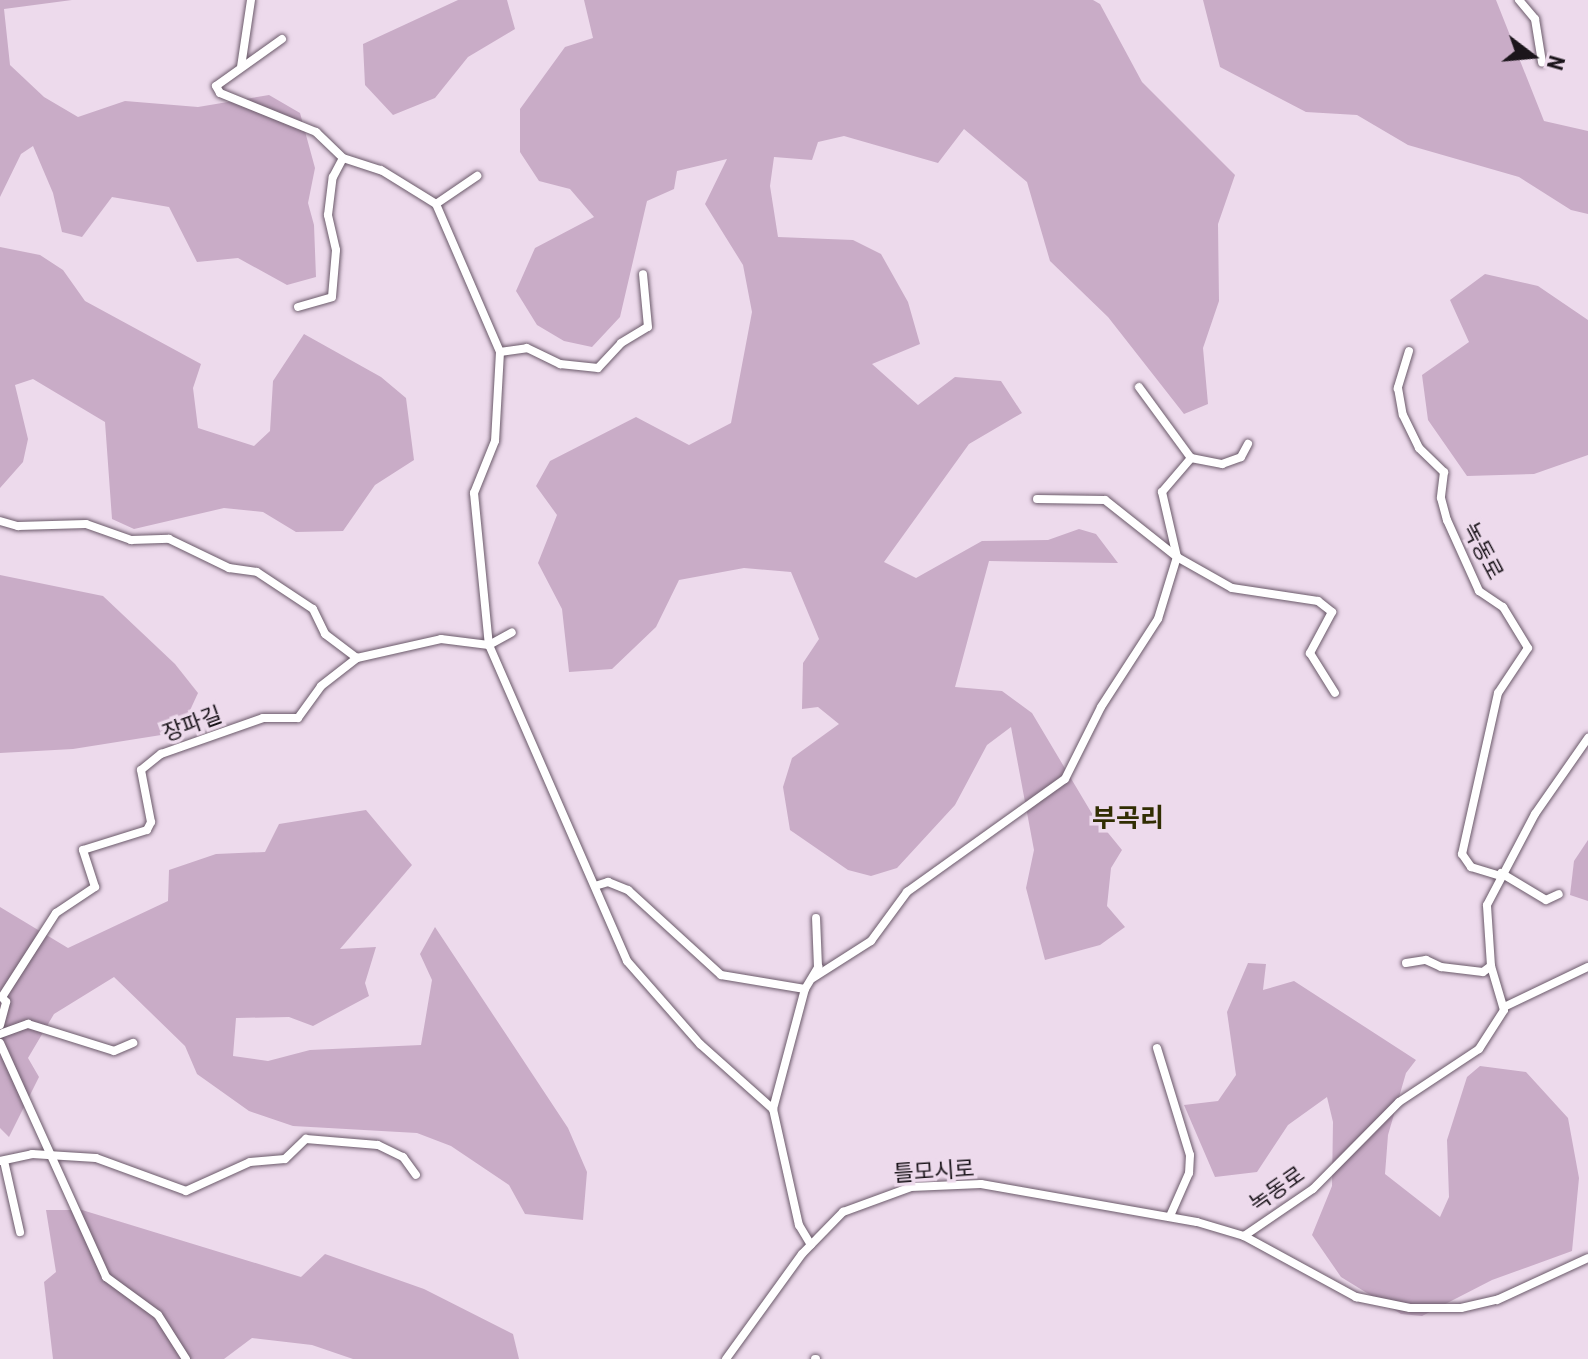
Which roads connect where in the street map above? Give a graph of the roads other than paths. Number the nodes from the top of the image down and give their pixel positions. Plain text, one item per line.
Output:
1 (251, 0) edge
2 (1519, 0) edge
3 (282, 39) dead end
4 (1542, 62) dead end
5 (241, 67) junction
6 (343, 158) junction
7 (477, 176) dead end
8 (436, 204) junction
9 (643, 274) dead end
10 (298, 307) dead end
11 (1409, 351) dead end
12 (500, 352) junction
13 (1139, 387) dead end
14 (1248, 444) dead end
15 (1191, 458) junction
16 (1037, 499) dead end
17 (0, 521) edge
18 (1177, 557) junction
19 (512, 632) dead end
20 (489, 645) junction
21 (357, 658) junction
22 (1335, 693) dead end
23 (1588, 738) edge
24 (1501, 875) junction
25 (595, 886) junction
26 (1559, 894) dead end
27 (816, 918) dead end
28 (1406, 963) dead end
29 (1491, 966) junction
30 (1588, 967) edge
31 (813, 978) junction
32 (805, 989) junction
33 (1, 996) edge
34 (1504, 1007) junction
35 (0, 1025) edge
36 (0, 1034) edge
37 (0, 1043) edge
38 (133, 1043) dead end
39 (1157, 1048) dead end
40 (773, 1109) junction
41 (48, 1153) junction
42 (2, 1161) edge
43 (416, 1175) dead end
44 (1170, 1216) junction
45 (20, 1232) dead end
46 (1244, 1236) junction
47 (811, 1245) junction
48 (1588, 1258) edge
49 (186, 1359) edge
50 (726, 1359) edge

1 - 5 street
2 - 4 street
3 - 5 street
5 - 6 street
6 - 8 street
6 - 10 street
7 - 8 street
8 - 12 street
9 - 12 street
11 - 24 street, 녹동로
12 - 20 street
13 - 15 street
14 - 15 street
15 - 18 street
16 - 18 street
17 - 21 street
18 - 22 street
18 - 31 street
19 - 20 street
20 - 21 street
20 - 25 street
21 - 33 street, 장파길
23 - 24 street
24 - 26 street, 녹동로
24 - 29 street
25 - 32 street
25 - 40 street
27 - 31 street
28 - 29 street
29 - 34 street
30 - 34 street
31 - 32 street
32 - 40 street
33 - 35 street, 장파길
34 - 46 street, 녹동로
36 - 38 street
37 - 41 street
39 - 44 street
40 - 47 street
41 - 42 street
41 - 43 street
41 - 49 street
42 - 45 street
44 - 46 street, 틀모시로
44 - 47 street, 틀모시로
46 - 48 street, 틀모시로
47 - 50 street, 틀모시로

